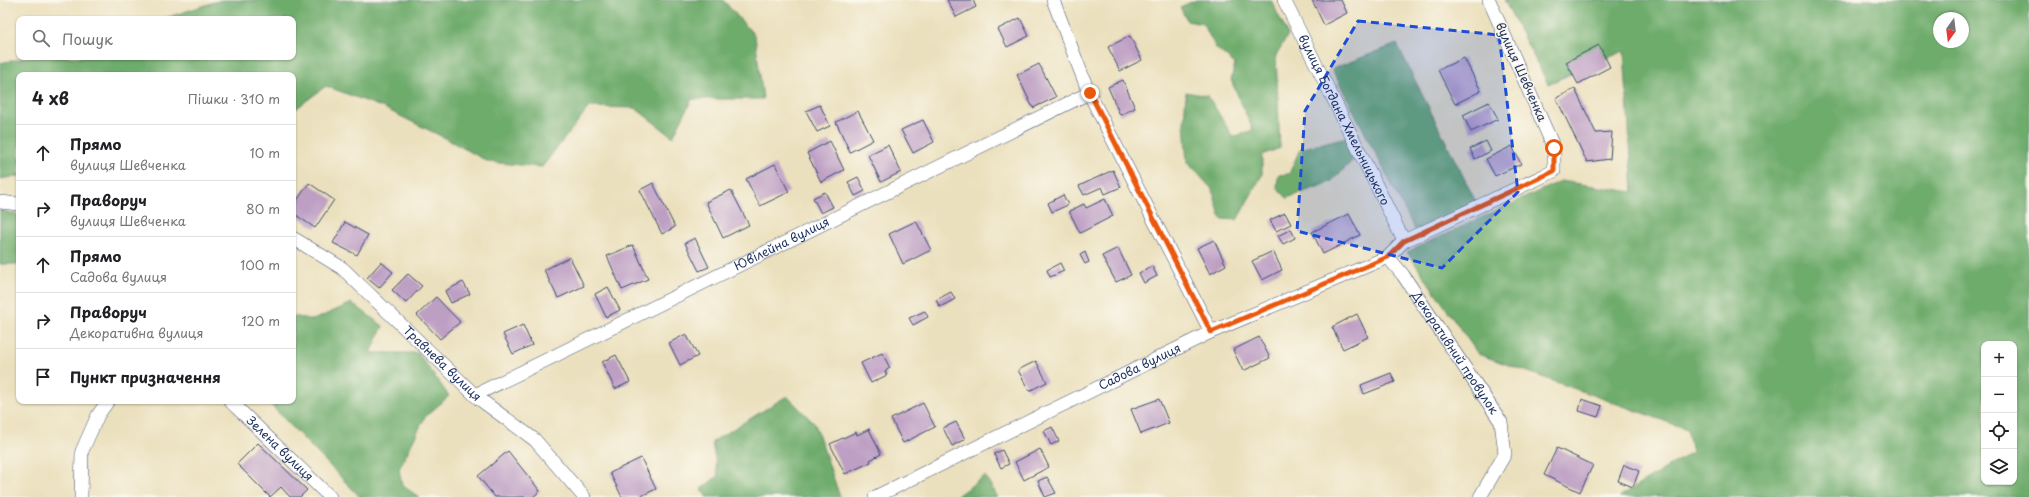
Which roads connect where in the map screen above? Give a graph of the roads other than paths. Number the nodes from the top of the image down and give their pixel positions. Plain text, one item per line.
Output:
1 (1053, 0) edge
2 (1284, 0) edge
3 (1489, 0) edge
4 (1090, 93) junction
5 (0, 202) edge
6 (16, 204) edge
7 (296, 240) edge
8 (1404, 241) junction
9 (1388, 257) junction
10 (1211, 332) junction
11 (475, 395) junction
12 (106, 404) edge
13 (233, 404) edge
14 (81, 497) edge
15 (330, 497) edge
16 (584, 497) edge
17 (875, 497) edge
18 (1480, 497) edge

1 - 4 street
2 - 8 street, вулиця Богдана Хмельницького
3 - 8 street, вулиця Шевченка
4 - 10 street
4 - 11 street, Ювілейна вулиця
5 - 6 street
7 - 11 street, Травнева вулиця
8 - 9 street, Садова вулиця
9 - 10 street, Садова вулиця
9 - 18 street, Декоративний провулок
10 - 17 street, Садова вулиця
11 - 16 street, Травнева вулиця
12 - 14 street
13 - 15 street, Зелена вулиця

